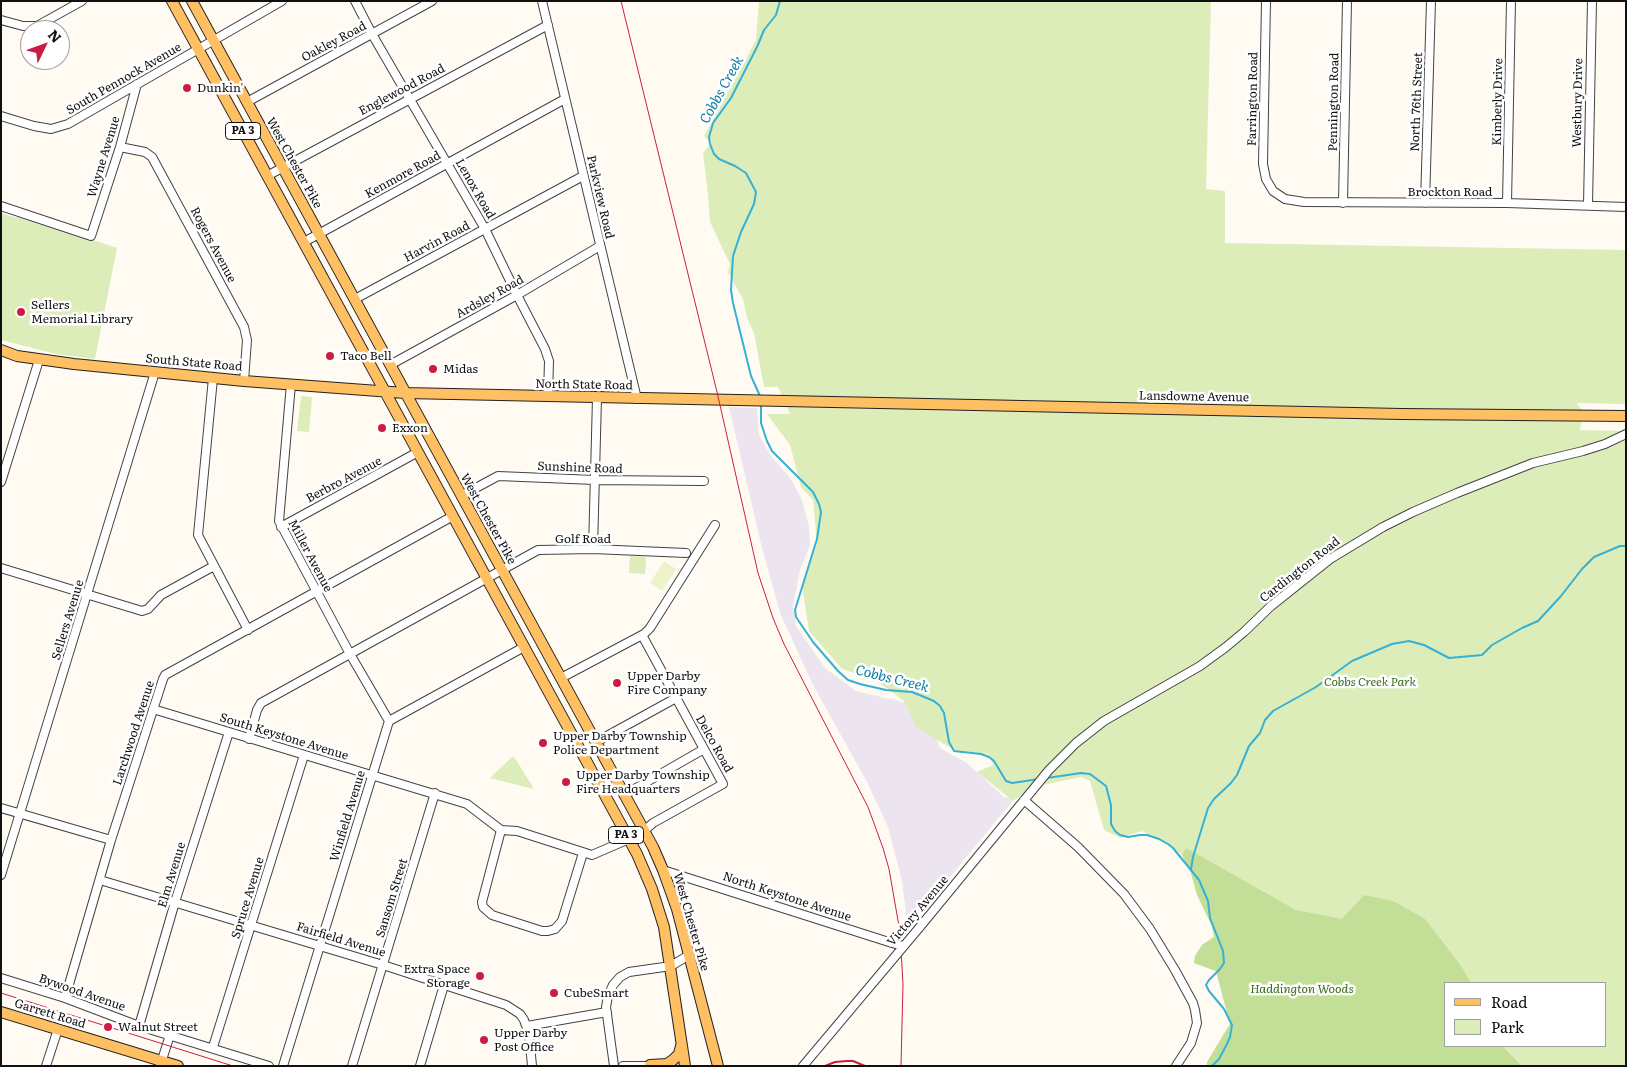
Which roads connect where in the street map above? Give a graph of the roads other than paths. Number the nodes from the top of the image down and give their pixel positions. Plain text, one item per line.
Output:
1 (82, 1) edge
2 (172, 1) edge
3 (192, 1) edge
4 (282, 1) edge
5 (355, 1) edge
6 (432, 1) edge
7 (542, 1) edge
8 (1266, 1) edge
9 (1347, 1) edge
10 (1431, 1) edge
11 (1512, 1) edge
12 (1592, 1) edge
13 (1, 20) edge
14 (548, 25) junction
15 (372, 34) junction
16 (213, 40) junction
17 (198, 50) junction
18 (137, 84) junction
19 (410, 99) junction
20 (565, 99) junction
21 (247, 102) junction
22 (1, 116) edge
23 (120, 147) junction
24 (448, 163) junction
25 (283, 167) junction
26 (267, 176) junction
27 (584, 176) junction
28 (1277, 194) joint
29 (1343, 203) junction
30 (1425, 203) junction
31 (1507, 204) junction
32 (1588, 205) junction
33 (1, 206) edge
34 (1626, 207) edge
35 (485, 229) junction
36 (319, 234) junction
37 (304, 242) junction
38 (600, 246) junction
39 (516, 296) junction
40 (355, 299) junction
41 (1, 350) edge
42 (40, 360) junction
43 (390, 365) junction
44 (155, 372) junction
45 (213, 378) junction
46 (244, 381) junction
47 (291, 384) junction
48 (386, 392) junction
49 (405, 393) junction
50 (548, 396) junction
51 (597, 398) junction
52 (637, 399) junction
53 (767, 401) joint
54 (1626, 416) edge
55 (1626, 434) edge
56 (418, 452) junction
57 (595, 480) junction
58 (704, 481) dead end
59 (1, 482) edge
60 (461, 496) junction
61 (453, 516) junction
62 (715, 525) dead end
63 (281, 527) junction
64 (593, 549) junction
65 (686, 553) dead end
66 (214, 566) junction
67 (1, 568) edge
68 (502, 570) junction
69 (487, 578) junction
70 (316, 592) junction
71 (88, 595) junction
72 (248, 630) junction
73 (642, 636) junction
74 (524, 647) junction
75 (350, 654) junction
76 (560, 678) junction
77 (676, 698) junction
78 (575, 704) junction
79 (153, 709) junction
80 (560, 712) junction
81 (389, 721) junction
82 (229, 732) junction
83 (249, 739) junction
84 (596, 742) junction
85 (704, 749) junction
86 (304, 755) junction
87 (1049, 770) joint
88 (372, 776) junction
89 (723, 784) joint
90 (435, 793) junction
91 (624, 795) junction
92 (1024, 800) junction
93 (1, 808) edge
94 (20, 814) junction
95 (501, 830) junction
96 (644, 830) junction
97 (629, 839) junction
98 (111, 840) junction
99 (583, 853) junction
100 (663, 870) junction
101 (1, 874) edge
102 (100, 880) junction
103 (175, 902) junction
104 (252, 924) junction
105 (320, 946) junction
106 (901, 950) junction
107 (689, 955) junction
108 (383, 965) junction
109 (670, 966) junction
110 (1, 978) edge
111 (444, 985) junction
112 (65, 998) junction
113 (1, 1012) edge
114 (607, 1012) junction
115 (139, 1026) junction
116 (527, 1026) junction
117 (58, 1029) junction
118 (170, 1035) junction
119 (681, 1042) junction
120 (213, 1047) junction
121 (161, 1063) edge
122 (46, 1066) edge
123 (178, 1066) edge
124 (269, 1066) edge
125 (283, 1066) edge
126 (352, 1066) edge
127 (420, 1066) edge
128 (532, 1066) edge
129 (614, 1066) edge
130 (623, 1066) edge
131 (651, 1066) edge
132 (685, 1066) edge
133 (718, 1066) edge
134 (803, 1066) edge
135 (1176, 1066) edge

1 - 13 street
2 - 17 main road, PA 3
3 - 16 main road, West Chester Pike / PA 3
4 - 16 street, South Pennock Avenue
5 - 15 street, Lenox Road
6 - 15 street, Oakley Road
7 - 14 street, Parkview Road
8 - 28 street, Farrington Road
9 - 29 street, Pennington Road
10 - 30 street, North 76th Street
11 - 31 street, Kimberly Drive
12 - 32 street, Westbury Drive
14 - 19 street, Englewood Road
14 - 20 street, Parkview Road
15 - 19 street, Lenox Road
15 - 21 street, Oakley Road
16 - 17 street, South Pennock Avenue
16 - 21 main road, West Chester Pike / PA 3
17 - 18 street, South Pennock Avenue
17 - 26 main road, PA 3
18 - 22 street, South Pennock Avenue
18 - 23 street, Wayne Avenue
19 - 24 street, Lenox Road
19 - 25 street, Englewood Road
20 - 24 street, Kenmore Road
20 - 27 street, Parkview Road
21 - 25 main road, West Chester Pike / PA 3
23 - 33 street, Wayne Avenue
23 - 46 street, Rogers Avenue
24 - 35 street, Lenox Road
24 - 36 street, Kenmore Road
25 - 26 street, Englewood Road
25 - 36 main road, West Chester Pike / PA 3
26 - 37 main road, PA 3
27 - 35 street, Harvin Road
27 - 38 street, Parkview Road
28 - 29 street, Brockton Road
29 - 30 street, Brockton Road
30 - 31 street, Brockton Road
31 - 32 street, Brockton Road
32 - 34 street, Brockton Road
35 - 39 street, Lenox Road
35 - 40 street, Harvin Road
36 - 37 street, Kenmore Road
36 - 40 main road, West Chester Pike / PA 3
37 - 48 main road, PA 3
38 - 39 street, Ardsley Road
38 - 52 street, Parkview Road
39 - 43 street, Ardsley Road
39 - 50 street, Lenox Road
40 - 43 main road, West Chester Pike / PA 3
41 - 42 main road, South State Road
42 - 44 main road, South State Road
42 - 59 street
43 - 49 main road, West Chester Pike / PA 3
44 - 45 main road, South State Road
44 - 71 street, Sellers Avenue
45 - 46 main road, South State Road
45 - 66 street
46 - 47 main road, South State Road
47 - 48 main road, South State Road
47 - 63 street, Miller Avenue
48 - 49 main road, North State Road
48 - 56 main road, PA 3
49 - 50 main road, North State Road
49 - 60 main road, West Chester Pike / PA 3
50 - 51 main road, North State Road
51 - 52 main road, North State Road
51 - 57 street
52 - 53 main road, North State Road
53 - 54 main road, Lansdowne Avenue
55 - 87 street, Cardington Road
56 - 61 main road, PA 3
56 - 63 street, Berbro Avenue
57 - 58 street, Sunshine Road
57 - 60 street, Sunshine Road
57 - 64 street
60 - 68 main road, West Chester Pike / PA 3
61 - 69 main road, PA 3
61 - 70 street, Larchwood Avenue
62 - 73 street
63 - 70 street, Miller Avenue
64 - 65 street, Golf Road
64 - 68 street, Golf Road
66 - 71 street
66 - 72 street
67 - 71 street
68 - 69 street, Golf Road
68 - 76 main road, West Chester Pike / PA 3
69 - 74 main road, PA 3
69 - 75 street
70 - 72 street, Larchwood Avenue
70 - 75 street, Miller Avenue
71 - 94 street, Sellers Avenue
72 - 79 street, Larchwood Avenue
73 - 76 street
73 - 77 street, Delco Road
74 - 80 main road, PA 3
74 - 81 street
75 - 81 street, Miller Avenue
75 - 83 street
76 - 78 main road, West Chester Pike / PA 3
77 - 84 street
77 - 85 street, Delco Road
78 - 80 main road
78 - 84 main road, West Chester Pike / PA 3
79 - 82 street, South Keystone Avenue
79 - 98 street, Larchwood Avenue
80 - 97 main road, PA 3
81 - 88 street, Winfield Avenue
82 - 83 street, South Keystone Avenue
82 - 103 street, Elm Avenue
83 - 86 street, South Keystone Avenue
84 - 91 main road, West Chester Pike / PA 3
85 - 89 street, Delco Road
85 - 91 street
86 - 88 street, South Keystone Avenue
86 - 104 street, Spruce Avenue
87 - 92 street, Victory Avenue
88 - 90 street, South Keystone Avenue
88 - 105 street, Winfield Avenue
89 - 96 street, South Keystone Avenue
90 - 95 street, South Keystone Avenue
90 - 108 street, Sansom Street
91 - 96 main road, West Chester Pike / PA 3
92 - 106 street, Victory Avenue, bridge
92 - 135 street
93 - 94 street
94 - 98 street
94 - 101 street, Sellers Avenue
95 - 99 street, South Keystone Avenue
95 - 99 street
96 - 97 street, South Keystone Avenue
96 - 100 main road, West Chester Pike / PA 3
97 - 99 street, South Keystone Avenue
97 - 109 main road, PA 3
98 - 102 street, Larchwood Avenue
100 - 106 street, North Keystone Avenue, bridge
100 - 107 main road, West Chester Pike / PA 3
102 - 103 street, Fairfield Avenue
102 - 112 street, Larchwood Avenue
103 - 104 street, Fairfield Avenue
103 - 115 street, Elm Avenue
104 - 105 street, Fairfield Avenue
104 - 120 street, Spruce Avenue
105 - 108 street, Fairfield Avenue
105 - 125 street, Winfield Avenue
106 - 134 street, Victory Avenue
107 - 109 street
107 - 133 main road, West Chester Pike / PA 3
108 - 111 street, Fairfield Avenue
108 - 126 street, Sansom Street
109 - 114 street
109 - 119 main road, PA 3
110 - 112 street, Bywood Avenue
111 - 116 street, Fairfield Avenue
111 - 127 street
112 - 115 street, Bywood Avenue
113 - 117 main road, Garrett Road
114 - 116 street
114 - 129 street
115 - 118 street, Bywood Avenue
116 - 128 street
117 - 121 main road, Garrett Road
117 - 122 street
118 - 120 street, Bywood Avenue
118 - 121 street
119 - 131 main road
119 - 132 main road, PA 3
120 - 124 street, Bywood Avenue
121 - 123 main road, Garrett Road
130 - 131 street

